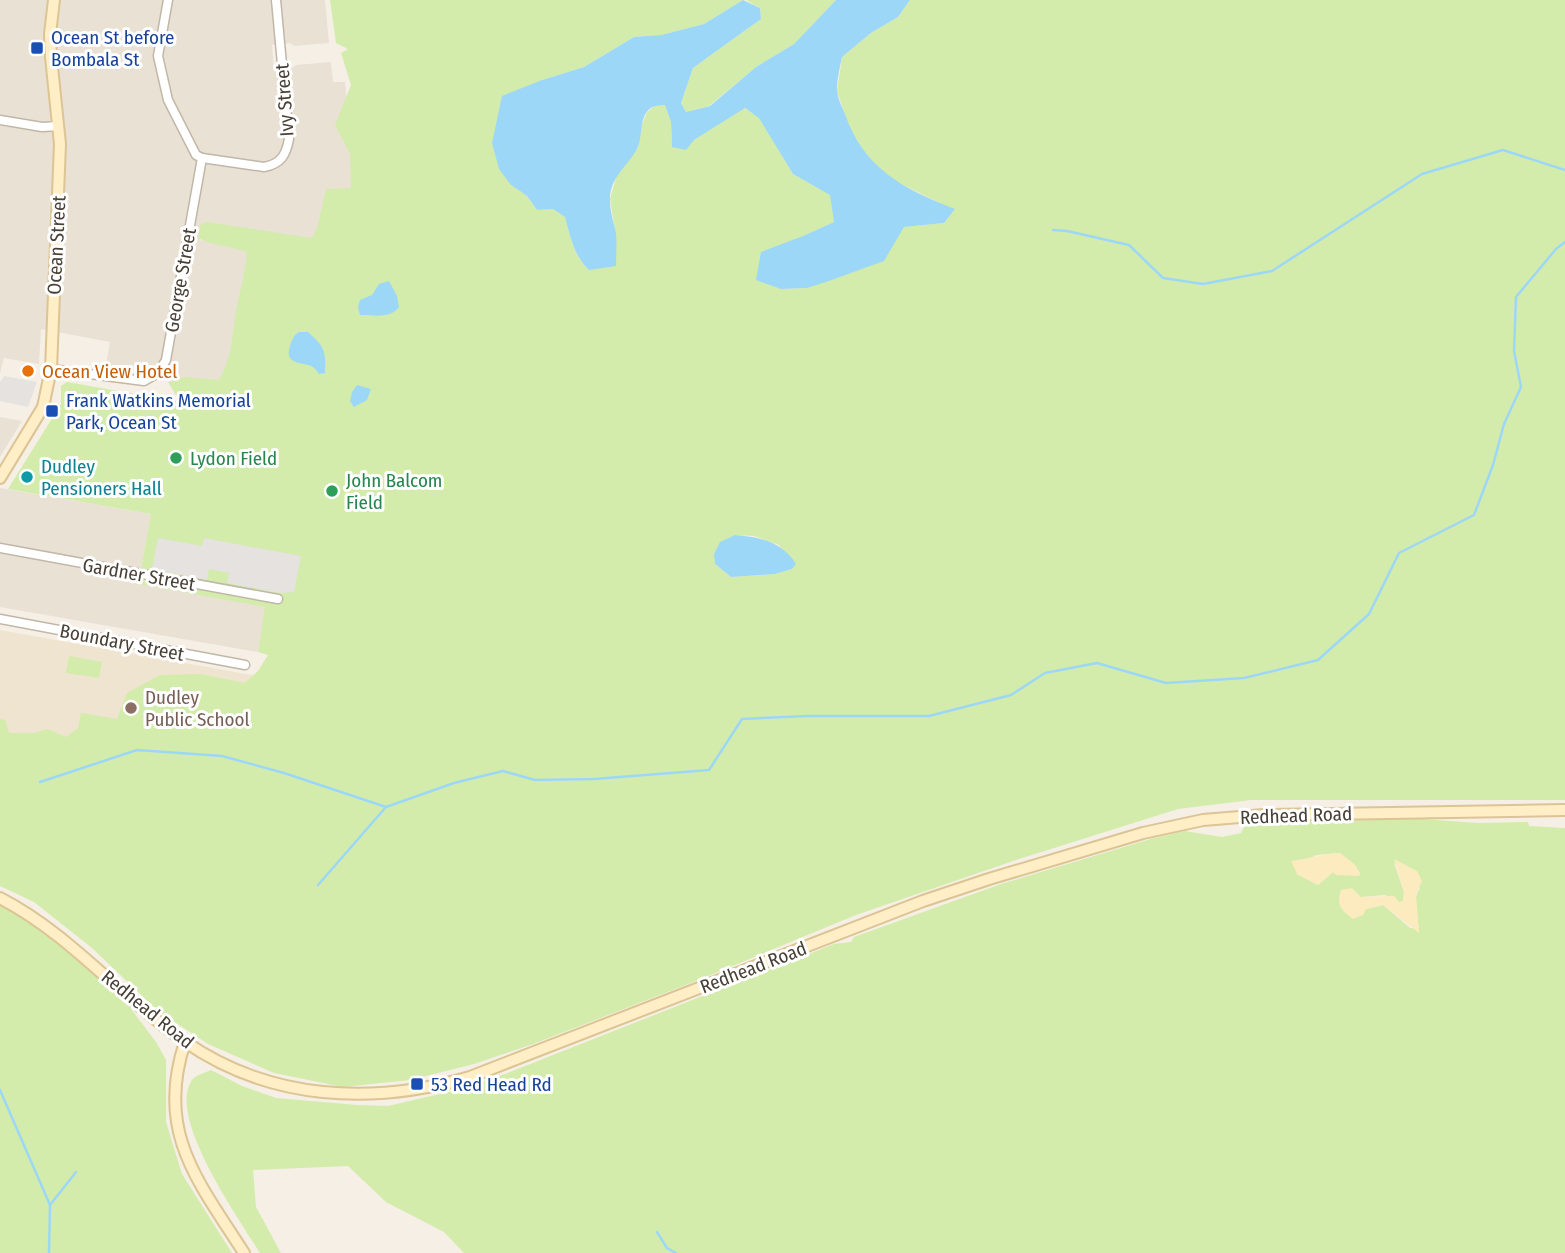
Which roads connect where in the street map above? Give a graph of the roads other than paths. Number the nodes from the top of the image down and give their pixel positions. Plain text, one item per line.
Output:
1 (54, 0) edge
2 (168, 0) edge
3 (276, 0) edge
4 (0, 120) edge
5 (59, 126) junction
6 (202, 158) junction
7 (51, 369) junction
8 (0, 478) edge
9 (0, 548) edge
10 (278, 599) dead end
11 (0, 619) edge
12 (245, 664) dead end
13 (1565, 810) edge
14 (0, 898) edge
15 (185, 1042) junction
16 (244, 1253) edge

1 - 5 main road, Ocean Street
2 - 6 street
3 - 6 street, Ivy Street
4 - 5 street
5 - 7 main road, Ocean Street
6 - 7 street, George Street
7 - 8 main road, Ocean Street
9 - 10 street, Gardner Street
11 - 12 street, Boundary Street
13 - 15 main road, Redhead Road
14 - 15 main road, Redhead Road
15 - 16 main road

